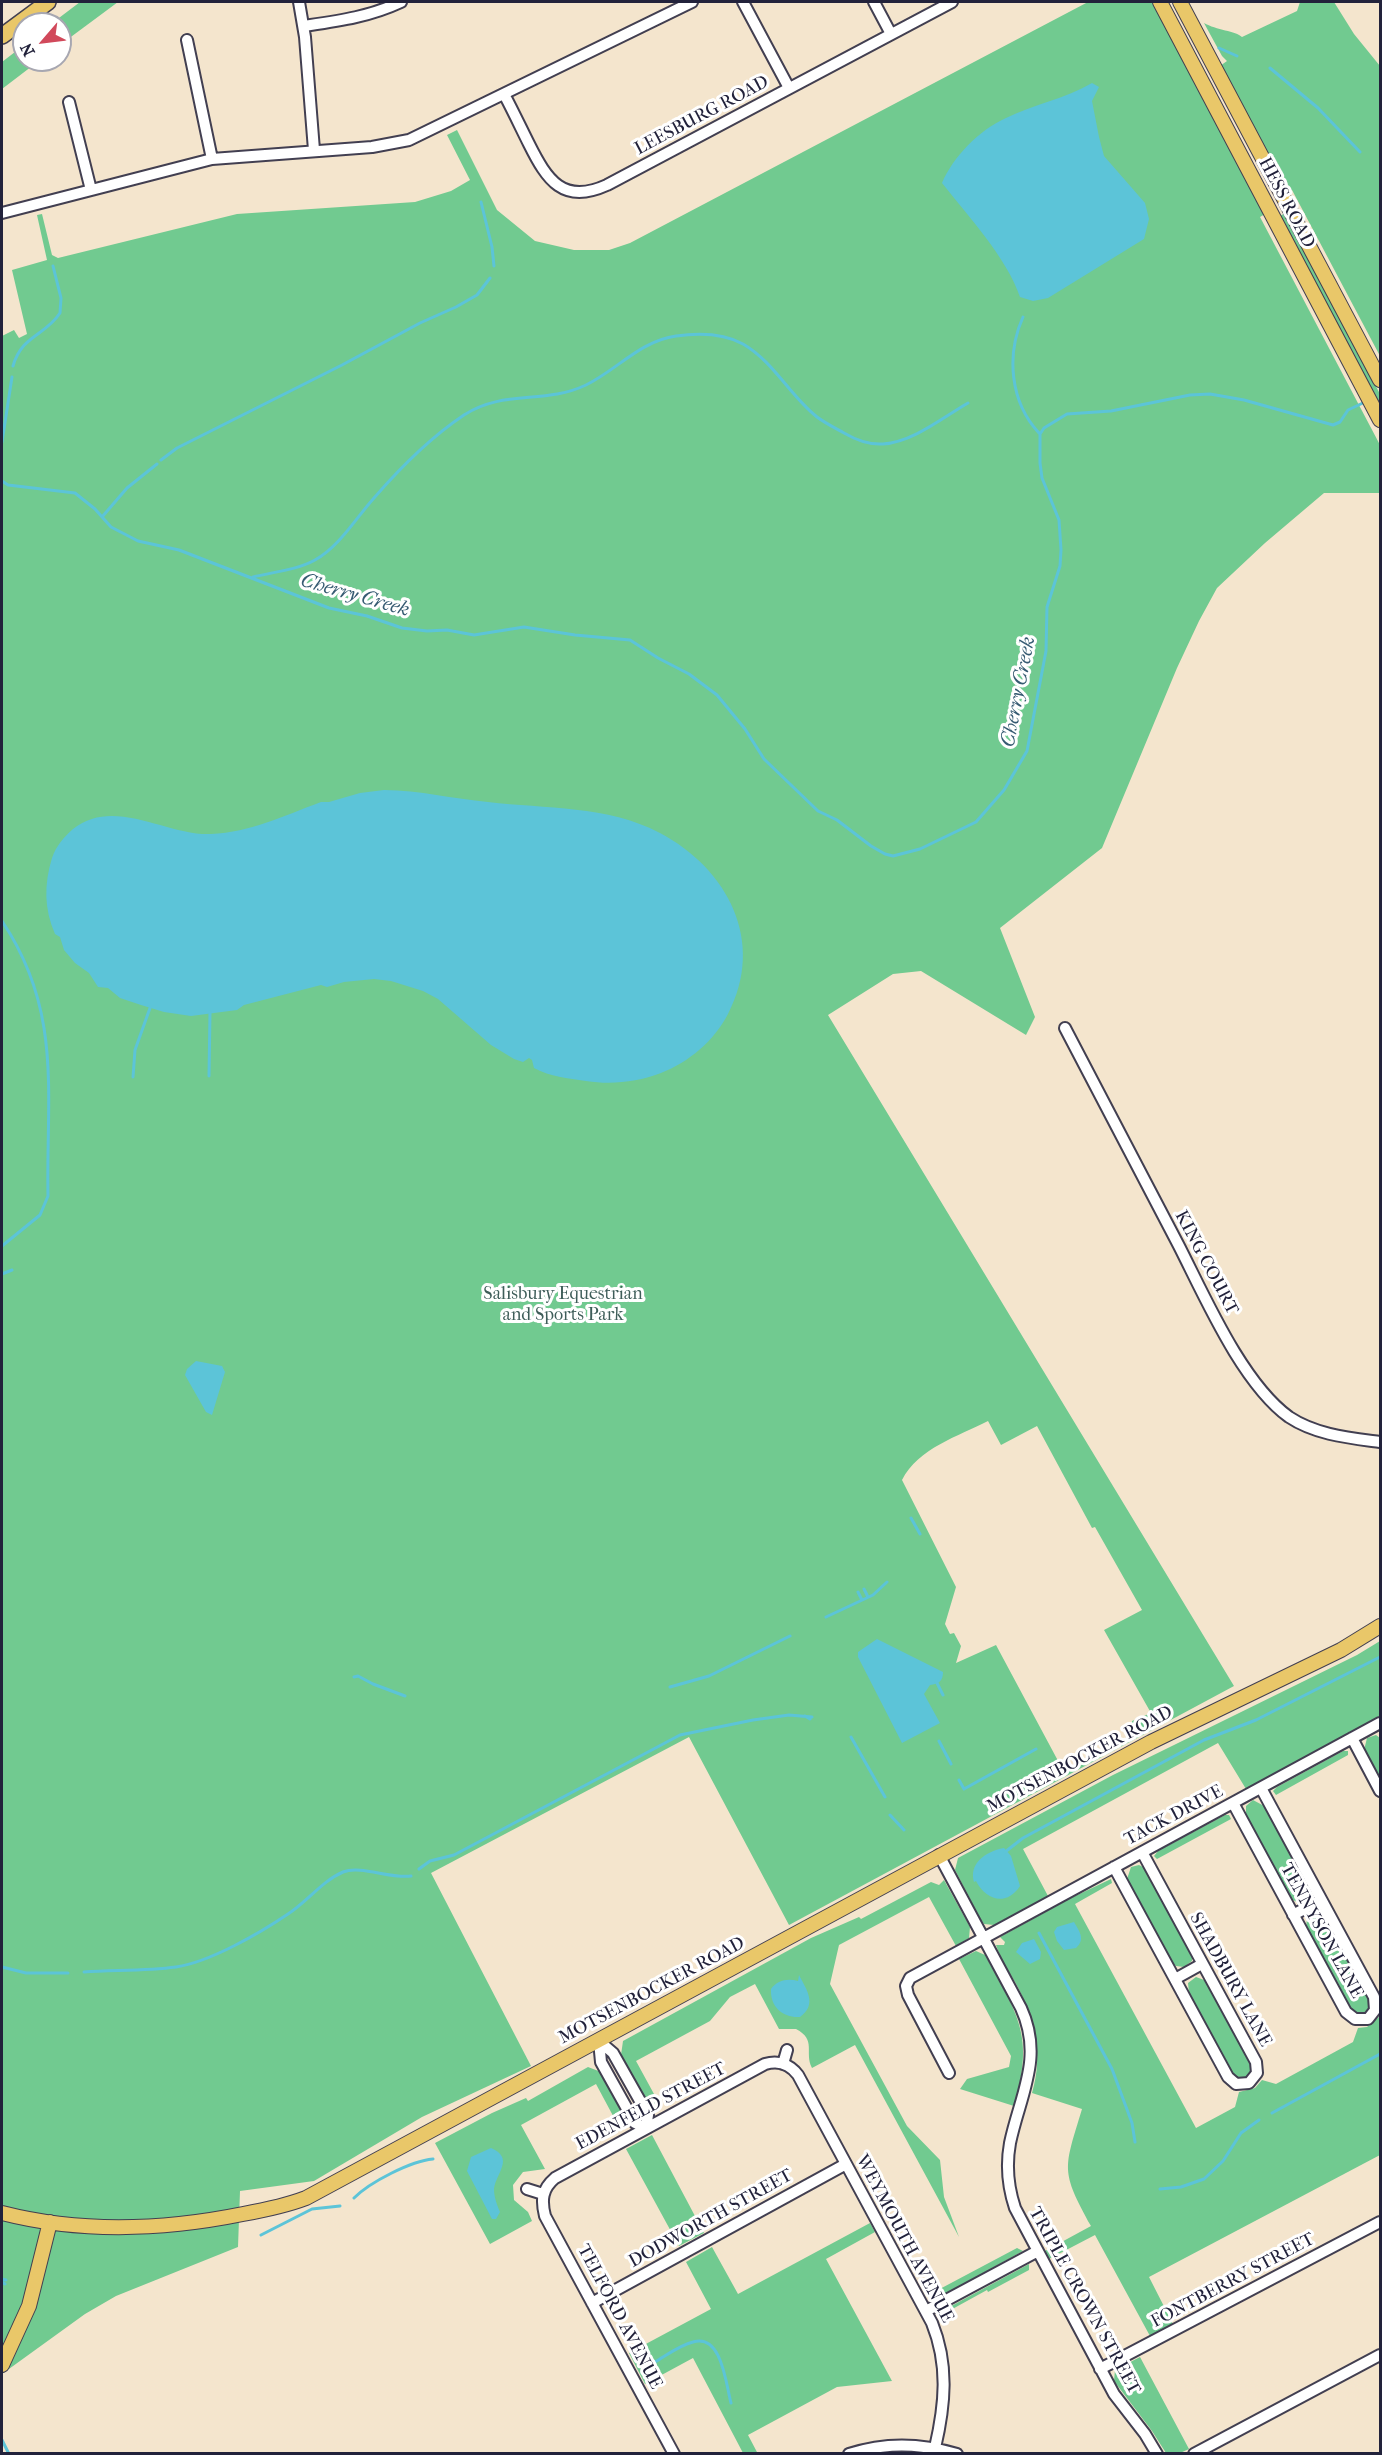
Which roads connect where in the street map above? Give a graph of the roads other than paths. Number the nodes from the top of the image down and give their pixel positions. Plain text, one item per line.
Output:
1 (48, 2) edge
2 (299, 2) edge
3 (401, 2) edge
4 (692, 2) edge
5 (743, 2) edge
6 (874, 2) edge
7 (952, 2) edge
8 (1161, 2) edge
9 (1180, 2) edge
10 (304, 26) junction
11 (891, 34) junction
12 (2, 36) edge
13 (187, 40) dead end
14 (789, 88) junction
15 (504, 94) junction
16 (69, 102) dead end
17 (314, 150) junction
18 (212, 159) junction
19 (91, 190) junction
20 (2, 213) edge
21 (1380, 381) edge
22 (1380, 420) edge
23 (1065, 1028) dead end
24 (1380, 1442) edge
25 (1380, 1626) edge
26 (1380, 1724) edge
27 (1352, 1738) junction
28 (1261, 1788) junction
29 (1380, 1791) edge
30 (1233, 1803) junction
31 (1142, 1852) junction
32 (939, 1855) junction
33 (1114, 1867) junction
34 (1321, 1900) junction
35 (1293, 1915) junction
36 (983, 1938) junction
37 (1202, 1964) junction
38 (1175, 1979) junction
39 (598, 2041) junction
40 (787, 2050) dead end
41 (783, 2064) junction
42 (949, 2073) dead end
43 (646, 2128) junction
44 (846, 2164) junction
45 (527, 2189) dead end
46 (543, 2194) junction
47 (2, 2213) edge
48 (50, 2222) junction
49 (1380, 2222) edge
50 (1036, 2252) junction
51 (592, 2303) junction
52 (926, 2311) junction
53 (1380, 2355) edge
54 (2, 2365) edge
55 (1100, 2369) junction
56 (935, 2448) junction
57 (674, 2454) edge
58 (849, 2454) edge
59 (957, 2454) edge
60 (1157, 2454) edge
61 (1194, 2454) edge

1 - 12 highway
2 - 10 street
3 - 10 street
4 - 15 street
5 - 14 street
6 - 11 street
7 - 11 street, LEESBURG ROAD
8 - 22 main road, HESS ROAD
9 - 21 main road, HESS ROAD
10 - 17 street
11 - 14 street, LEESBURG ROAD
13 - 18 street
14 - 15 street, LEESBURG ROAD
15 - 17 street
16 - 19 street
17 - 18 street
18 - 19 street
19 - 20 street
23 - 24 street, KING COURT
25 - 32 main road, MOTSENBOCKER ROAD
26 - 27 street, TACK DRIVE
27 - 28 street, TACK DRIVE
27 - 29 street
28 - 30 street, TACK DRIVE
28 - 34 street, TENNYSON LANE
30 - 31 street, TACK DRIVE
30 - 35 street, TENNYSON LANE
31 - 33 street, TACK DRIVE
31 - 37 street, SHADBURY LANE
32 - 36 street, TRIPLE CROWN STREET
32 - 39 main road, MOTSENBOCKER ROAD
33 - 36 street, TACK DRIVE
33 - 38 street, SHADBURY LANE
34 - 35 street
34 - 35 street, TENNYSON LANE
36 - 42 street, TACK DRIVE
36 - 50 street, TRIPLE CROWN STREET
37 - 38 street
37 - 38 street, SHADBURY LANE
39 - 43 street
39 - 48 main road, MOTSENBOCKER ROAD
40 - 41 street
41 - 43 street, EDENFELD STREET
41 - 44 street, WEYMOUTH AVENUE
43 - 46 street, EDENFELD STREET
44 - 51 street, DODWORTH STREET
44 - 52 street, WEYMOUTH AVENUE
45 - 46 street
46 - 51 street, TELFORD AVENUE
47 - 48 main road, MOTSENBOCKER ROAD
48 - 54 main road
49 - 55 street, FONTBERRY STREET
50 - 52 street
50 - 55 street, TRIPLE CROWN STREET
51 - 57 street, TELFORD AVENUE
52 - 56 street, WEYMOUTH AVENUE
53 - 61 street
55 - 60 street, TRIPLE CROWN STREET
56 - 58 street
56 - 59 street

